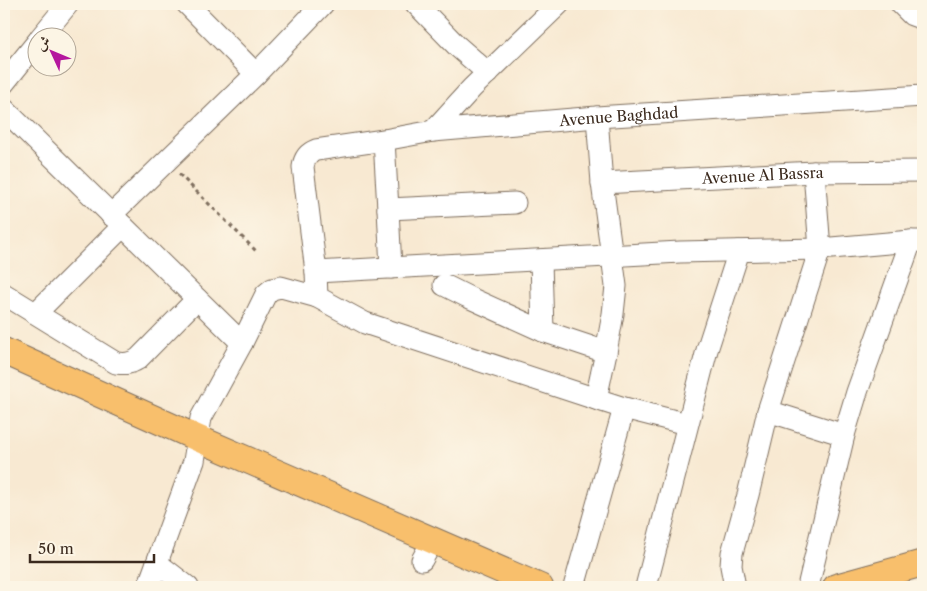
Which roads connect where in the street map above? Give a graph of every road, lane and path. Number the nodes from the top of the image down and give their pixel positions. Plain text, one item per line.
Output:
1 (68, 4) edge
2 (187, 4) edge
3 (323, 4) edge
4 (416, 4) edge
5 (559, 4) edge
6 (900, 4) edge
7 (923, 19) edge
8 (48, 28) edge
9 (28, 53) edge
10 (488, 73) junction
11 (256, 74) junction
12 (4, 82) edge
13 (923, 96) edge
14 (4, 109) edge
15 (596, 116) junction
16 (434, 131) junction
17 (384, 140) junction
18 (166, 161) junction
19 (923, 171) edge
20 (814, 172) junction
21 (602, 183) junction
22 (515, 203) dead end
23 (388, 209) junction
24 (117, 221) junction
25 (917, 241) edge
26 (820, 249) junction
27 (739, 251) junction
28 (258, 253) dead end
29 (612, 256) junction
30 (541, 260) junction
31 (391, 268) junction
32 (316, 272) junction
33 (444, 285) dead end
34 (4, 294) edge
35 (317, 297) junction
36 (197, 299) junction
37 (36, 313) junction
38 (543, 331) junction
39 (242, 343) junction
40 (4, 351) edge
41 (606, 352) junction
42 (596, 399) junction
43 (624, 408) junction
44 (768, 411) junction
45 (687, 424) junction
46 (844, 435) junction
47 (197, 438) junction
48 (157, 563) junction
49 (923, 563) edge
50 (512, 582) edge
51 (148, 587) edge
52 (188, 587) edge
53 (540, 587) edge
54 (574, 587) edge
55 (646, 587) edge
56 (735, 587) edge
57 (808, 587) edge
58 (836, 587) edge

1 - 8 street
2 - 11 street
3 - 11 street
4 - 10 street
5 - 10 street
6 - 7 street
9 - 12 street
10 - 16 street
11 - 18 street
13 - 15 street, Avenue Baghdad
14 - 24 street
15 - 16 street, Avenue Baghdad
15 - 21 street
16 - 17 street, Avenue Baghdad
17 - 23 street
17 - 32 street, Avenue Baghdad
18 - 24 street
18 - 28 path
19 - 20 street, Avenue Al Bassra
20 - 21 street, Avenue Al Bassra
20 - 26 street
21 - 29 street
22 - 23 street
23 - 31 street
24 - 36 street
24 - 37 street
25 - 26 street
25 - 46 street
26 - 27 street
26 - 44 street
27 - 29 street
27 - 45 street
29 - 30 street
29 - 41 street
30 - 31 street
30 - 38 street
31 - 32 street
32 - 35 street
33 - 38 street
34 - 37 street
35 - 39 street
35 - 42 street
36 - 37 street
36 - 39 street
38 - 41 street
39 - 47 street
40 - 47 main road
41 - 42 street
42 - 43 street
43 - 45 street
43 - 54 street
44 - 46 street
44 - 56 street
45 - 55 street
46 - 57 street
47 - 48 street
47 - 50 main road
48 - 51 street
48 - 52 street
49 - 58 main road
50 - 53 main road

